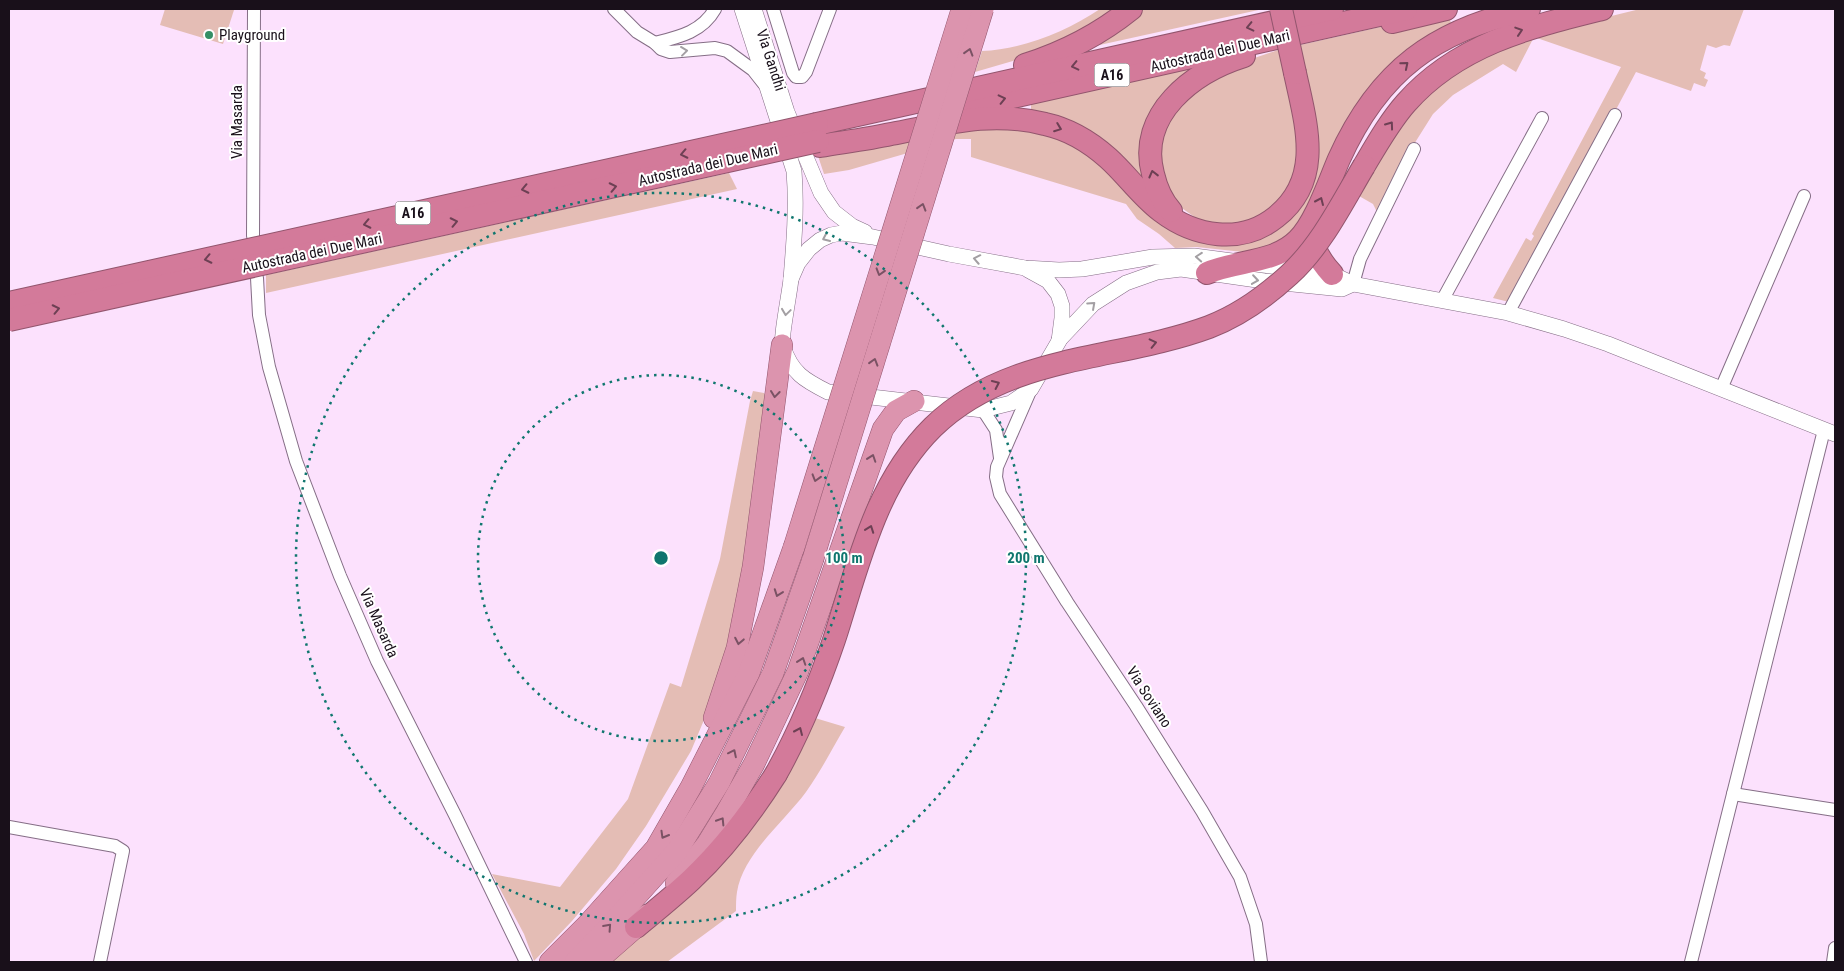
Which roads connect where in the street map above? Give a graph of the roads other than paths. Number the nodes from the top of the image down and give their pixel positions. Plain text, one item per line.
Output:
1 (254, 9) edge
2 (614, 9) edge
3 (715, 9) edge
4 (773, 9) edge
5 (830, 9) edge
6 (962, 9) edge
7 (983, 9) edge
8 (1131, 9) edge
9 (1281, 9) edge
10 (1332, 9) edge
11 (1406, 9) edge
12 (1446, 9) edge
13 (1529, 9) edge
14 (1602, 9) edge
15 (748, 13) edge
16 (655, 43) junction
17 (768, 89) junction
18 (1615, 115) dead end
19 (1542, 118) dead end
20 (818, 133) junction
21 (1414, 148) dead end
22 (1804, 196) dead end
23 (1310, 224) junction
24 (1188, 227) junction
25 (254, 236) dead end
26 (873, 237) junction
27 (1247, 262) junction
28 (1025, 268) junction
29 (1207, 273) junction
30 (1332, 274) junction
31 (257, 278) dead end
32 (791, 279) junction
33 (1354, 284) junction
34 (1443, 300) junction
35 (9, 303) edge
36 (1508, 313) junction
37 (9, 320) edge
38 (1058, 341) junction
39 (782, 345) junction
40 (1031, 389) junction
41 (1721, 389) junction
42 (914, 401) junction
43 (983, 410) junction
44 (1830, 432) edge
45 (1000, 458) junction
46 (691, 787) junction
47 (1733, 794) junction
48 (1835, 810) edge
49 (9, 828) edge
50 (636, 927) junction
51 (1835, 948) edge
52 (100, 962) edge
53 (526, 962) edge
54 (550, 962) edge
55 (575, 962) edge
56 (596, 962) edge
57 (1261, 962) edge
58 (1691, 962) edge
59 (1833, 962) edge

1 - 25 street, Via Masarda
2 - 16 street
3 - 16 street
4 - 5 street
6 -> 46 highway, bridge
55 -> 7 highway, bridge
8 - 20 highway
9 - 24 highway, bridge
10 -> 20 highway, Autostrada dei Due Mari / A16
20 -> 11 highway, Autostrada dei Due Mari / A16
24 -> 12 highway
23 -> 13 highway
50 -> 14 highway, bridge
15 - 17 street
15 - 26 street, Via Gandhi
16 -> 17 street
17 - 32 street
18 - 36 street
19 - 34 street
20 -> 24 highway
20 -> 35 highway, Autostrada dei Due Mari / A16, bridge
37 -> 20 highway, Autostrada dei Due Mari / A16, bridge
21 - 33 street
22 - 41 street
23 - 27 highway
23 - 30 highway
28 -> 26 street
26 -> 32 street
27 -> 28 street
27 - 29 highway
27 - 30 street
28 - 38 street
29 -> 33 street
38 -> 29 street
30 - 33 street
31 - 53 street, Via Masarda
32 -> 39 street
33 - 34 street
34 - 36 street
36 - 41 street
38 - 40 street
39 - 42 street
39 -> 46 highway
40 - 43 street
40 - 45 street
41 - 44 street
42 - 43 street
50 -> 42 highway
43 - 45 street
44 - 47 street
45 - 57 street, Via Soviano
46 -> 54 highway
47 - 48 street
47 - 58 street
49 - 52 street
50 - 56 highway
51 - 59 street

